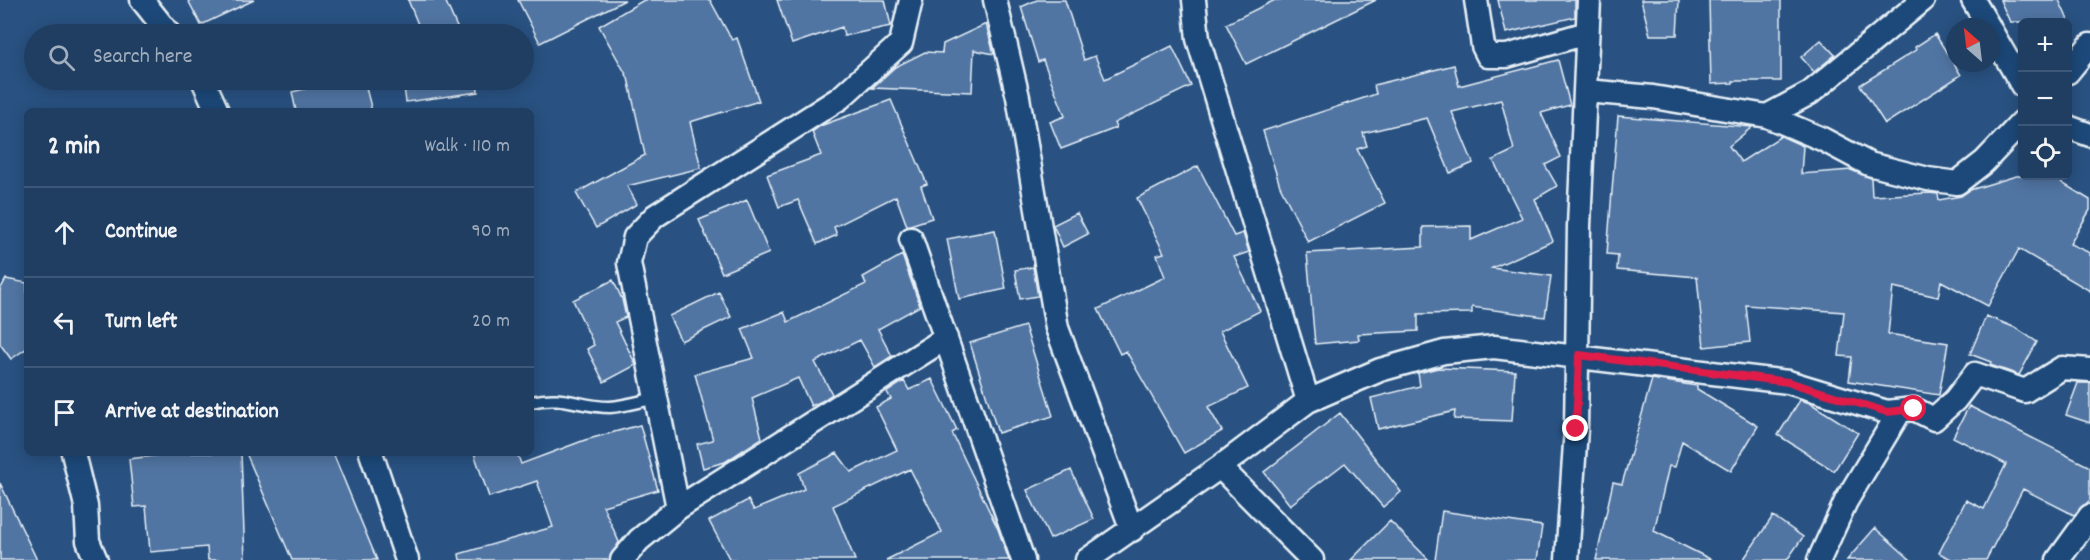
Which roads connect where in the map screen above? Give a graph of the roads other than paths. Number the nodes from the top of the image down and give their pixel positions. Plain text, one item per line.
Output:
1 (142, 0) edge
2 (911, 0) edge
3 (995, 0) edge
4 (1194, 0) edge
5 (1476, 0) edge
6 (1588, 0) edge
7 (1923, 0) edge
8 (1973, 0) edge
9 (1984, 18) edge
10 (162, 24) edge
11 (1587, 33) junction
12 (2090, 45) edge
13 (2000, 46) edge
14 (2072, 66) edge
15 (2018, 78) edge
16 (208, 90) edge
17 (1586, 91) junction
18 (217, 108) edge
19 (1767, 116) junction
20 (2018, 126) edge
21 (2072, 129) edge
22 (2090, 135) edge
23 (911, 239) dead end
24 (946, 338) junction
25 (1579, 355) junction
26 (2090, 370) edge
27 (656, 398) junction
28 (534, 401) edge
29 (1308, 401) junction
30 (1900, 411) junction
31 (74, 456) edge
32 (372, 456) edge
33 (1220, 467) junction
34 (678, 508) junction
35 (2090, 516) edge
36 (1132, 530) junction
37 (96, 560) edge
38 (407, 560) edge
39 (622, 560) edge
40 (1023, 560) edge
41 (1087, 560) edge
42 (1312, 560) edge
43 (1567, 560) edge
44 (1819, 560) edge
45 (2058, 560) edge

1 - 10 street
2 - 27 street
3 - 36 street
4 - 29 street
5 - 11 street
6 - 11 street
7 - 19 street
8 - 9 street
11 - 17 street
12 - 14 street
13 - 15 street
16 - 18 street
17 - 19 street
17 - 25 street
19 - 20 street
21 - 22 street
23 - 24 street
24 - 34 street
24 - 40 street
25 - 29 street
25 - 30 street
25 - 43 street
26 - 30 street
27 - 28 lane
27 - 34 street
29 - 33 street
30 - 44 street
31 - 37 street
32 - 38 street
33 - 36 street
33 - 42 street
34 - 39 street
35 - 45 street
36 - 41 street

